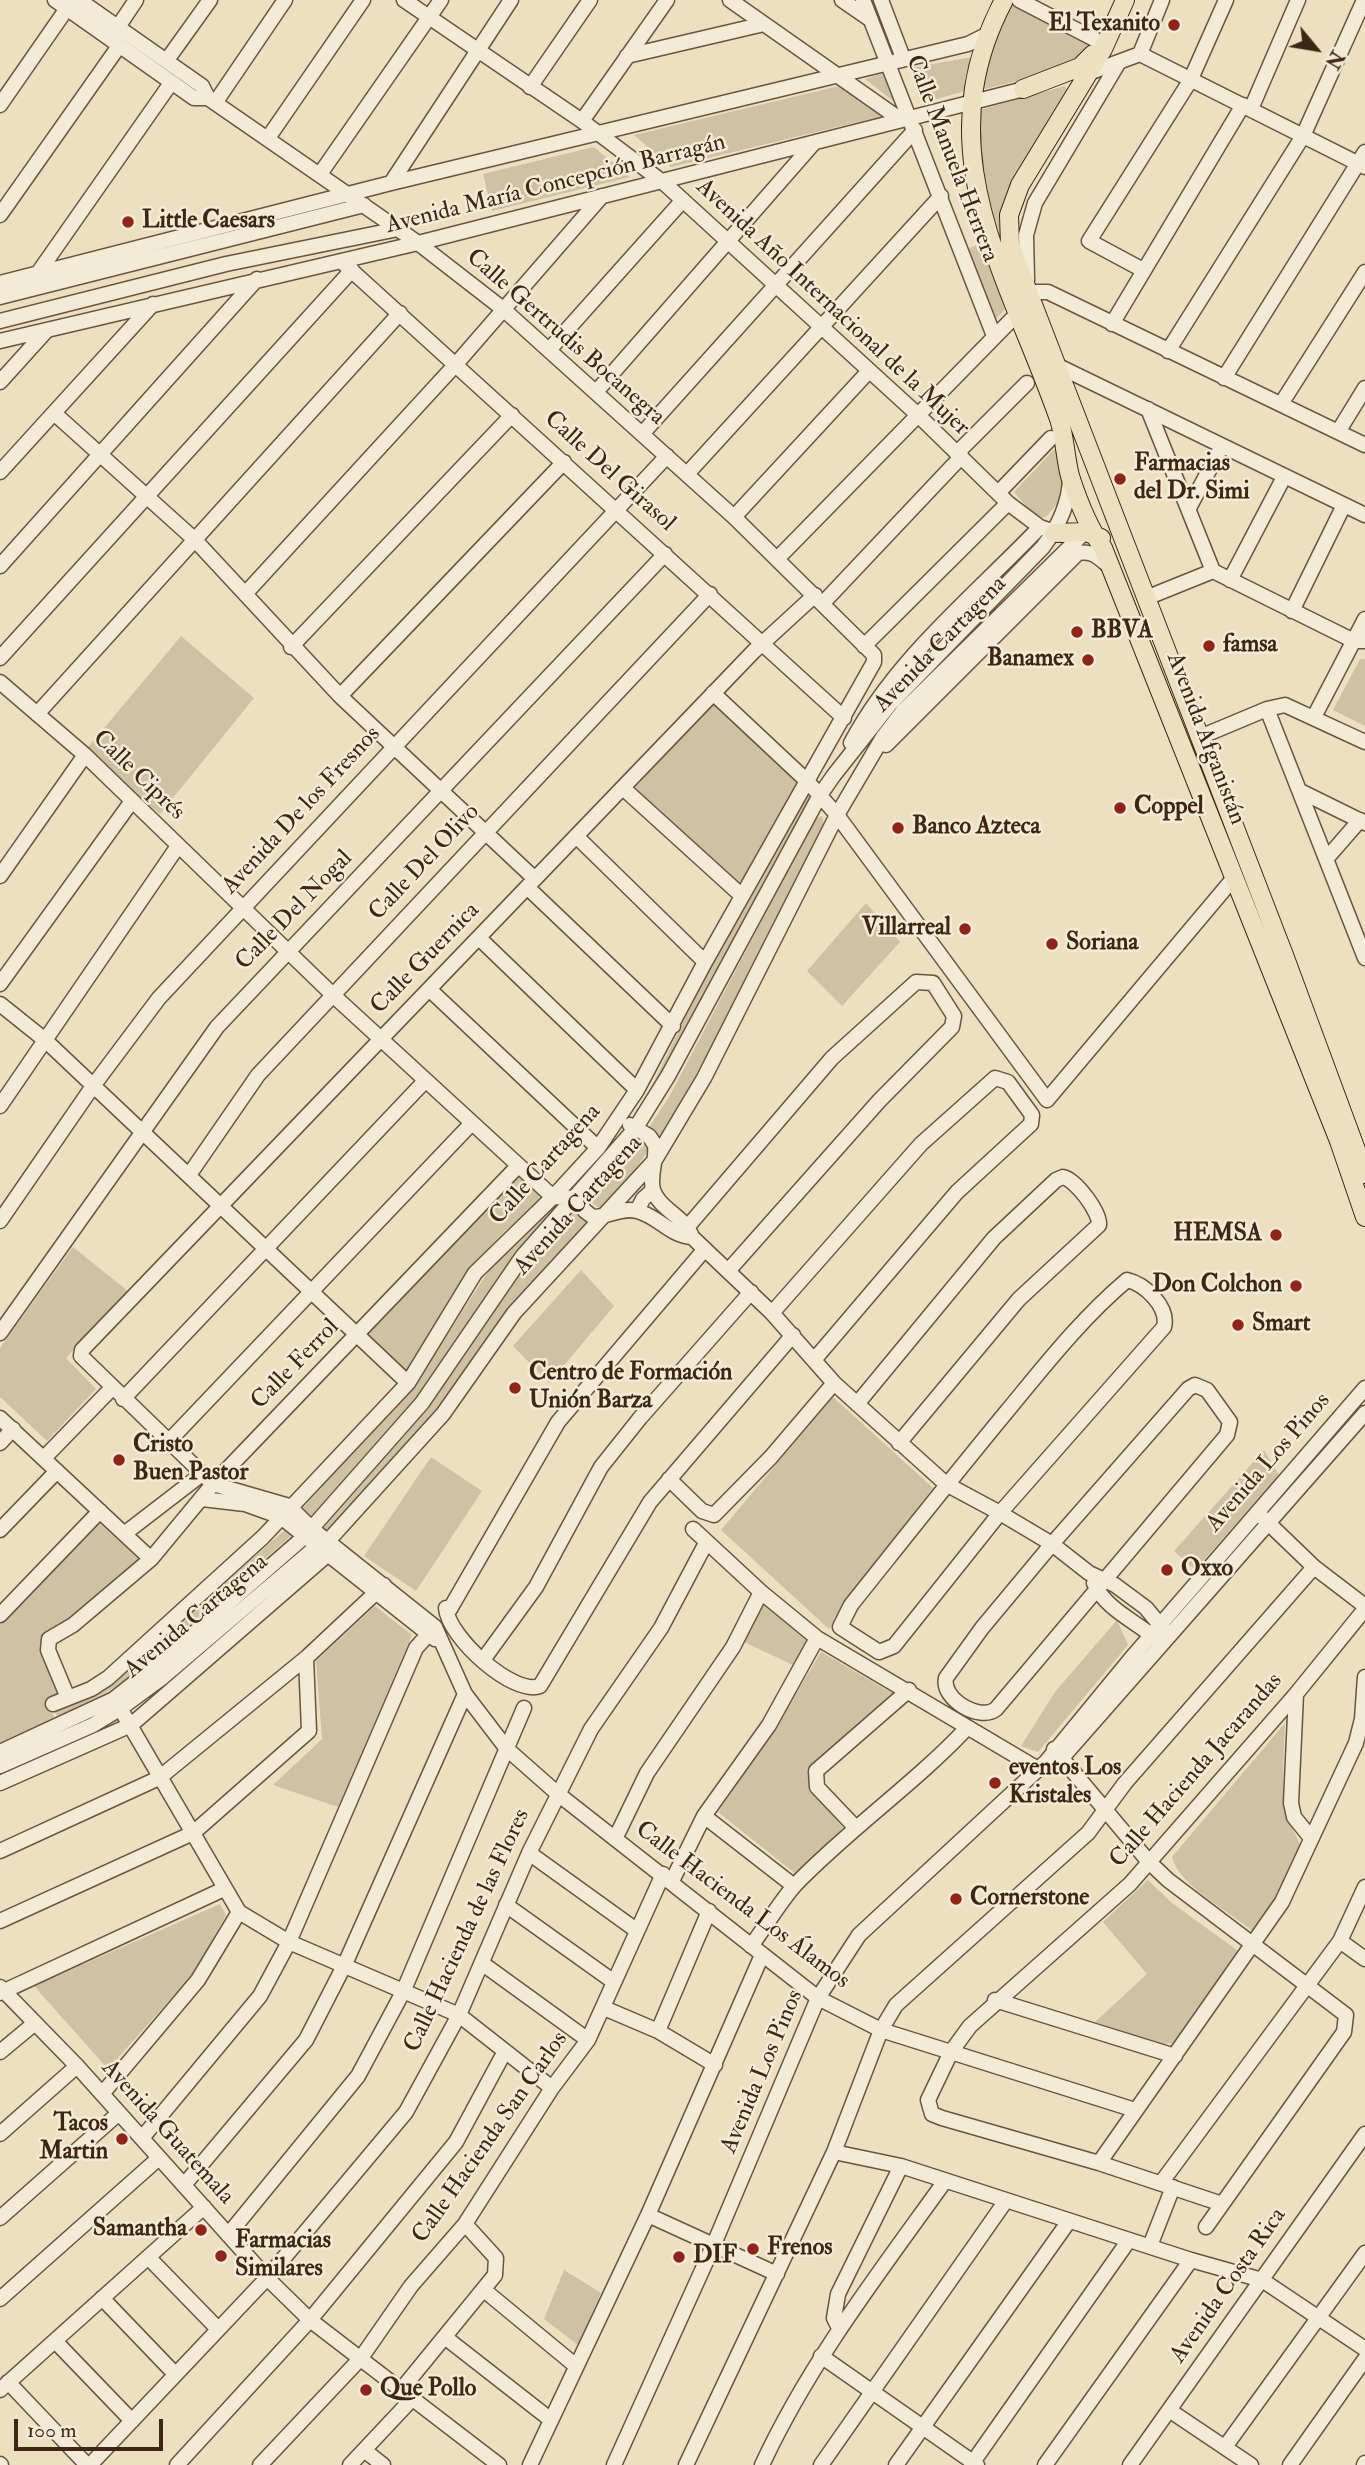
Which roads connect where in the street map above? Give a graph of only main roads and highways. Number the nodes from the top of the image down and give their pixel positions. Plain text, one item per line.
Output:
1 (1004, 0) edge
2 (1124, 0) edge
3 (1023, 89) road end
4 (1020, 281) junction
5 (1102, 487) junction
6 (1047, 530) road end
7 (1090, 536) junction
8 (1146, 598) junction
9 (1160, 690) junction
10 (1200, 737) junction
11 (1352, 1139) edge
12 (1365, 1174) edge
13 (1365, 1217) edge

1 - 4 main road
2 - 3 main road
2 - 4 main road
4 - 5 main road, Avenida Afganistán
4 - 7 main road, Avenida Afganistán
5 - 7 main road
5 - 8 main road, Avenida Afganistán
6 - 7 main road
7 - 8 main road
7 - 9 main road, Avenida Afganistán
8 - 10 main road, Avenida Afganistán
9 - 10 main road
9 - 11 main road, Avenida Afganistán
10 - 11 main road, Avenida Afganistán
11 - 12 main road, Avenida Afganistán
11 - 13 main road, Avenida Afganistán

